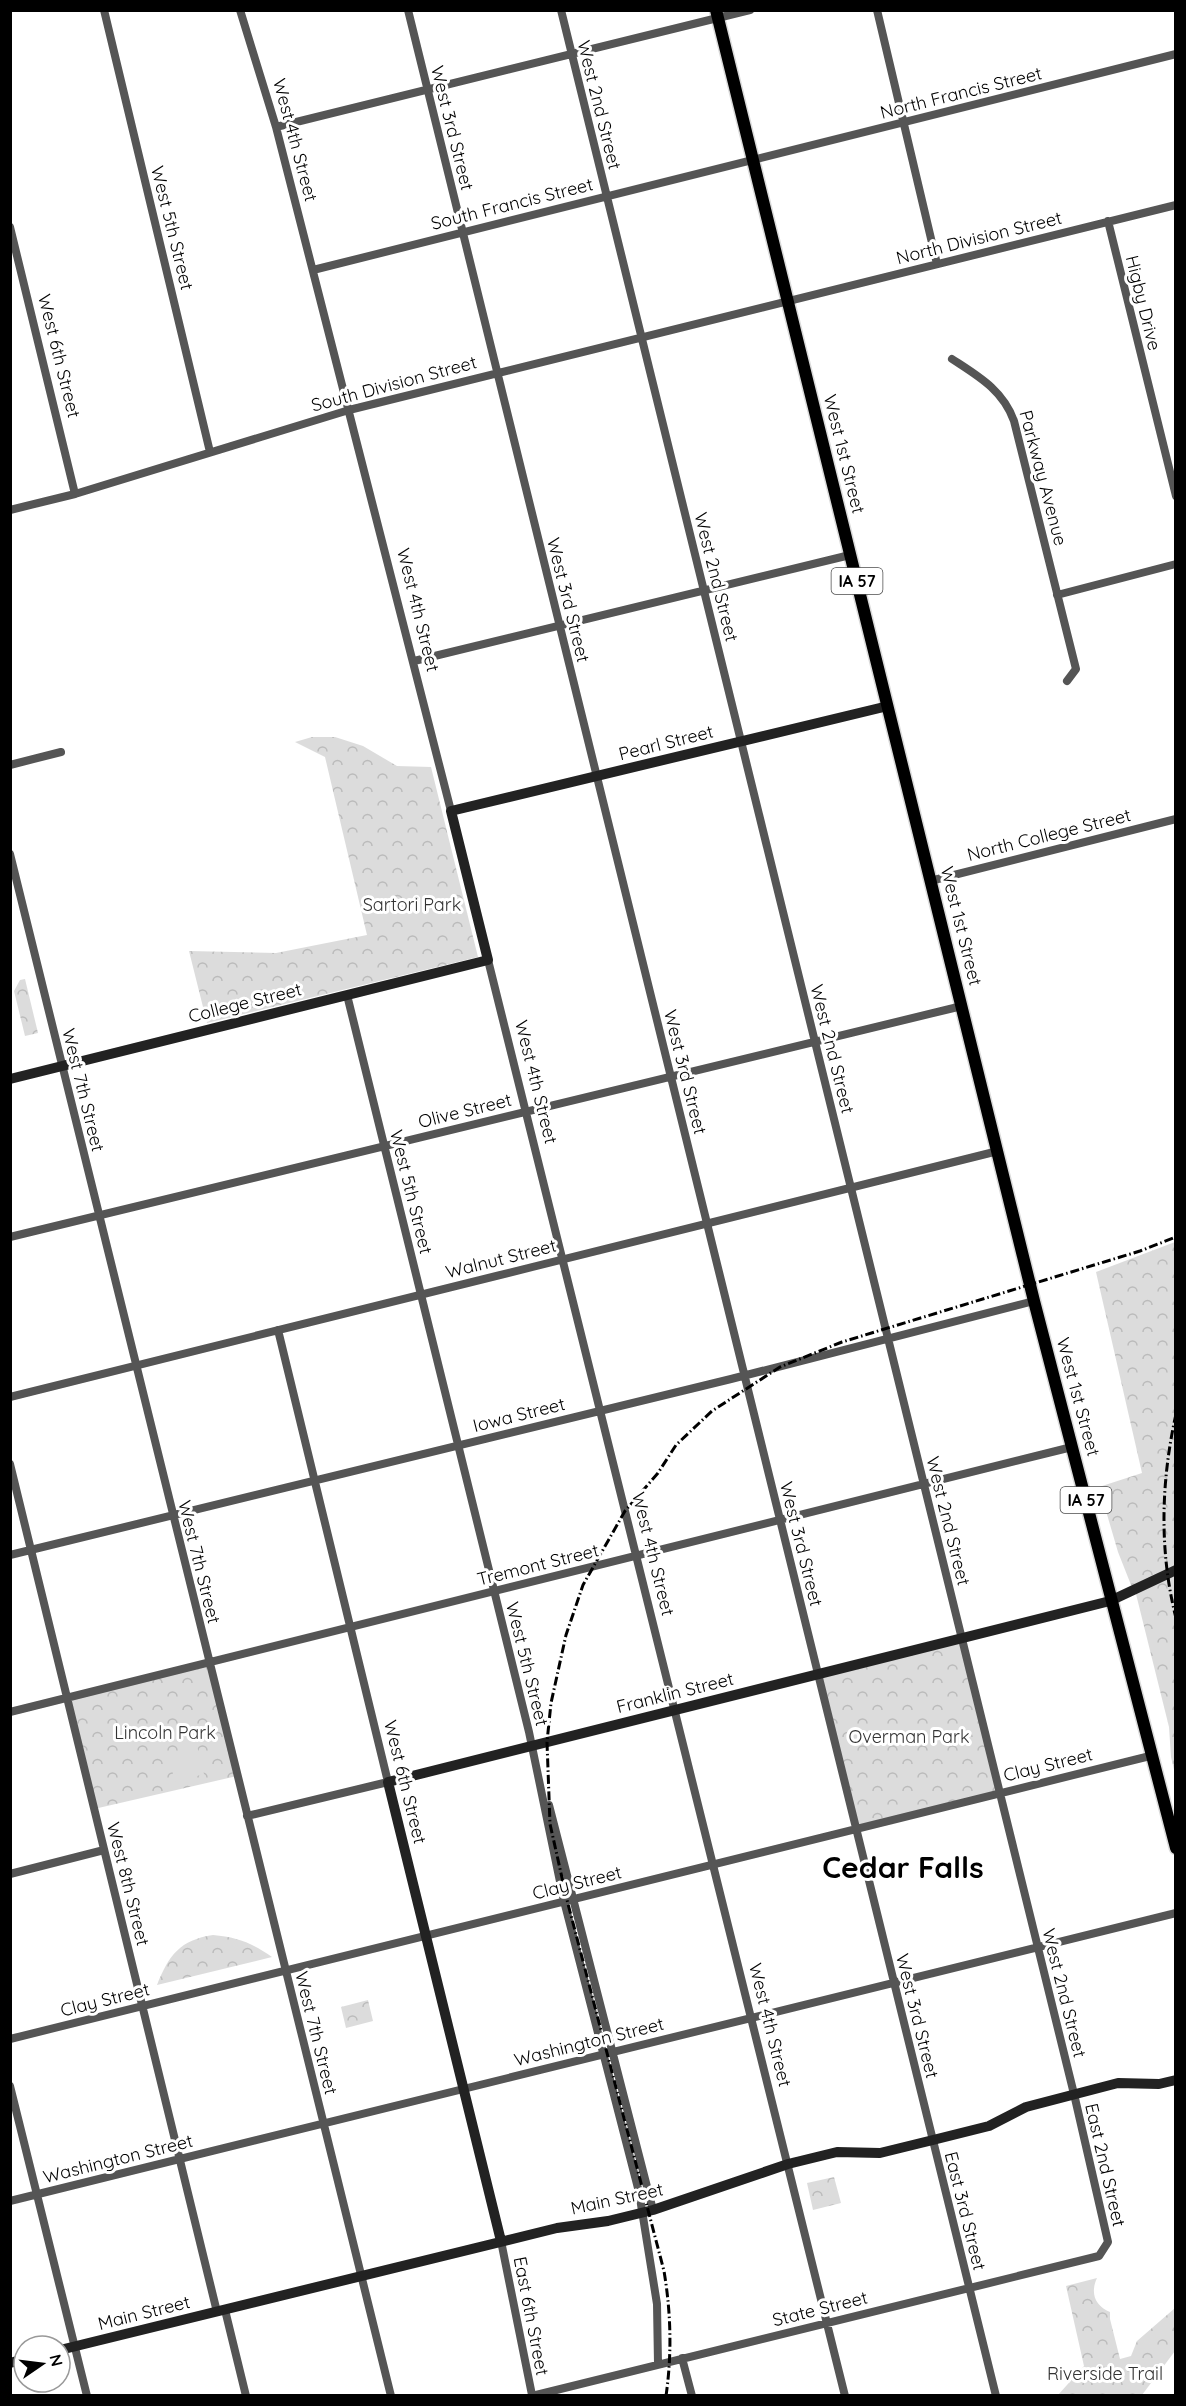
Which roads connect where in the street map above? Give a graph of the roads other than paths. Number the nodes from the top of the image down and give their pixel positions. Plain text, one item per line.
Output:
1 (104, 10) edge
2 (240, 10) edge
3 (408, 10) edge
4 (561, 10) edge
5 (750, 10) edge
6 (877, 10) edge
7 (717, 15) edge
8 (571, 53) junction
9 (1176, 54) edge
10 (427, 89) junction
11 (904, 123) junction
12 (276, 127) junction
13 (754, 160) junction
14 (606, 196) junction
15 (1176, 204) edge
16 (1108, 221) junction
17 (10, 227) edge
18 (462, 232) junction
19 (937, 264) junction
20 (313, 270) junction
21 (789, 301) junction
22 (641, 337) junction
23 (952, 359) dead end
24 (497, 373) junction
25 (349, 410) junction
26 (210, 452) junction
27 (75, 494) junction
28 (1176, 496) edge
29 (10, 510) edge
30 (850, 555) junction
31 (1176, 564) edge
32 (704, 591) junction
33 (1057, 595) junction
34 (559, 626) junction
35 (414, 661) junction
36 (1067, 681) dead end
37 (888, 706) junction
38 (741, 741) junction
39 (61, 752) dead end
40 (10, 765) edge
41 (596, 776) junction
42 (451, 811) junction
43 (1176, 819) edge
44 (10, 854) edge
45 (930, 881) junction
46 (488, 960) junction
47 (346, 995) junction
48 (962, 1006) junction
49 (814, 1042) junction
50 (62, 1066) junction
51 (670, 1077) junction
52 (10, 1079) edge
53 (526, 1112) junction
54 (384, 1146) junction
55 (998, 1151) junction
56 (850, 1187) junction
57 (99, 1216) junction
58 (706, 1223) junction
59 (10, 1237) edge
60 (563, 1259) junction
61 (420, 1294) junction
62 (1034, 1301) junction
63 (278, 1330) junction
64 (888, 1340) junction
65 (136, 1365) junction
66 (744, 1375) junction
67 (10, 1396) edge
68 (600, 1411) junction
69 (458, 1446) junction
70 (1072, 1447) junction
71 (10, 1464) edge
72 (315, 1481) junction
73 (924, 1484) junction
74 (172, 1516) junction
75 (780, 1520) junction
76 (32, 1550) junction
77 (10, 1555) edge
78 (637, 1556) junction
79 (1176, 1570) edge
80 (494, 1592) junction
81 (1110, 1600) junction
82 (351, 1628) junction
83 (961, 1638) junction
84 (209, 1663) junction
85 (818, 1674) junction
86 (67, 1698) junction
87 (675, 1710) junction
88 (10, 1712) edge
89 (532, 1746) junction
90 (1150, 1756) junction
91 (388, 1782) junction
92 (1000, 1793) junction
93 (247, 1816) junction
94 (856, 1829) junction
95 (1176, 1848) edge
96 (105, 1850) junction
97 (713, 1864) junction
98 (10, 1874) edge
99 (568, 1900) junction
100 (1176, 1913) edge
101 (427, 1936) junction
102 (1037, 1947) junction
103 (285, 1971) junction
104 (894, 1982) junction
105 (142, 2006) junction
106 (752, 2018) junction
107 (10, 2039) edge
108 (612, 2052) junction
109 (602, 2055) junction
110 (1176, 2080) edge
111 (10, 2086) edge
112 (464, 2089) junction
113 (1074, 2094) junction
114 (323, 2124) junction
115 (933, 2140) junction
116 (180, 2159) junction
117 (788, 2164) junction
118 (37, 2195) junction
119 (10, 2201) edge
120 (648, 2211) junction
121 (501, 2241) junction
122 (1108, 2242) joint
123 (360, 2276) junction
124 (969, 2288) junction
125 (221, 2311) junction
126 (826, 2323) junction
127 (74, 2347) junction
128 (682, 2358) junction
129 (658, 2364) junction
130 (87, 2396) edge
131 (246, 2396) edge
132 (391, 2396) edge
133 (532, 2396) edge
134 (692, 2396) edge
135 (845, 2396) edge
136 (996, 2396) edge

1 - 26 street, West 5th Street
2 - 12 street, West 4th Street
3 - 10 street, West 3rd Street
4 - 8 street, West 2nd Street
5 - 7 street
6 - 11 street
7 - 8 street
7 - 13 main road, West 1st Street / IA 57
8 - 10 street
8 - 14 street, West 2nd Street
9 - 11 street, North Francis Street
10 - 12 street
10 - 18 street, West 3rd Street
11 - 13 street, North Francis Street
11 - 19 street
12 - 20 street, West 4th Street
13 - 14 street, South Francis Street
13 - 21 main road, West 1st Street / IA 57
14 - 18 street, South Francis Street
14 - 22 street, West 2nd Street
15 - 16 street, North Division Street
16 - 19 street, North Division Street
16 - 28 street, Higby Drive
17 - 27 street, West 6th Street
18 - 20 street, South Francis Street
18 - 24 street, West 3rd Street
19 - 21 street, North Division Street
20 - 25 street, West 4th Street
21 - 22 street, South Division Street
21 - 30 main road, West 1st Street / IA 57
22 - 24 street, South Division Street
22 - 32 street, West 2nd Street
23 - 33 street, Parkway Avenue
24 - 25 street, South Division Street
24 - 34 street, West 3rd Street
25 - 26 street, South Division Street
25 - 35 street, West 4th Street
26 - 27 street, South Division Street
27 - 29 street, South Division Street
30 - 32 street
30 - 37 main road, West 1st Street / IA 57
31 - 33 street
32 - 34 street
32 - 38 street, West 2nd Street
33 - 36 street, Parkway Avenue
34 - 35 street
34 - 41 street, West 3rd Street
35 - 42 street, West 4th Street
37 - 38 street, Pearl Street
37 - 45 main road, West 1st Street / IA 57
38 - 41 street, Pearl Street
38 - 49 street, West 2nd Street
39 - 40 street
41 - 42 street, Pearl Street
41 - 51 street, West 3rd Street
42 - 46 street, West 4th Street
43 - 45 street, North College Street
44 - 50 street, West 7th Street
45 - 48 main road, West 1st Street / IA 57
46 - 47 street, College Street
46 - 53 street, West 4th Street
47 - 50 street, College Street
47 - 54 street, West 5th Street
48 - 49 street, Olive Street
48 - 55 main road, West 1st Street / IA 57
49 - 51 street, Olive Street
49 - 56 street, West 2nd Street
50 - 52 street, College Street
50 - 57 street, West 7th Street
51 - 53 street, Olive Street
51 - 58 street, West 3rd Street
53 - 54 street, Olive Street
53 - 60 street, West 4th Street
54 - 57 street, Olive Street
54 - 61 street, West 5th Street
55 - 56 street, Walnut Street
55 - 62 main road, West 1st Street / IA 57
56 - 58 street, Walnut Street
56 - 64 street, West 2nd Street
57 - 59 street, Olive Street
57 - 65 street, West 7th Street
58 - 60 street, Walnut Street
58 - 66 street, West 3rd Street
60 - 61 street, Walnut Street
60 - 68 street, West 4th Street
61 - 63 street, Walnut Street
61 - 69 street, West 5th Street
62 - 64 street, Iowa Street
62 - 70 main road, West 1st Street / IA 57
63 - 65 street, Walnut Street
63 - 72 street, West 6th Street
64 - 66 street, Iowa Street
64 - 73 street, West 2nd Street
65 - 67 street, Walnut Street
65 - 74 street, West 7th Street
66 - 68 street, Iowa Street
66 - 75 street, West 3rd Street
68 - 69 street, Iowa Street
68 - 78 street, West 4th Street
69 - 72 street, Iowa Street
69 - 80 street, West 5th Street
70 - 73 street, Tremont Street
70 - 81 main road, West 1st Street / IA 57
71 - 76 street, West 8th Street
72 - 74 street, Iowa Street
72 - 82 street, West 6th Street
73 - 75 street, Tremont Street
73 - 83 street, West 2nd Street
74 - 76 street, Iowa Street
74 - 84 street, West 7th Street
75 - 78 street, Tremont Street
75 - 85 street, West 3rd Street
76 - 77 street, Iowa Street
76 - 86 street, West 8th Street
78 - 80 street, Tremont Street
78 - 87 street, West 4th Street
79 - 81 street, Franklin Street
80 - 82 street, Tremont Street
80 - 89 street, West 5th Street
81 - 83 street, Franklin Street
81 - 90 main road, West 1st Street / IA 57
82 - 84 street, Tremont Street
82 - 91 street, West 6th Street
83 - 85 street, Franklin Street
83 - 92 street, West 2nd Street
84 - 86 street, Tremont Street
84 - 93 street, West 7th Street
85 - 87 street, Franklin Street
85 - 94 street, West 3rd Street
86 - 88 street, Tremont Street
86 - 96 street, West 8th Street
87 - 89 street, Franklin Street
87 - 97 street, West 4th Street
89 - 91 street, Franklin Street
89 - 99 street, West 5th Street
90 - 92 street, Clay Street
90 - 95 main road, West 1st Street / IA 57
91 - 93 street, Franklin Street
91 - 101 street, West 6th Street
92 - 94 street, Clay Street
92 - 102 street, West 2nd Street
93 - 103 street, West 7th Street
94 - 97 street, Clay Street
94 - 104 street, West 3rd Street
96 - 98 street
96 - 105 street, West 8th Street
97 - 99 street, Clay Street
97 - 106 street, West 4th Street
99 - 101 street, Clay Street
99 - 108 street, West 5th Street
99 - 109 street, West 5th Street
100 - 102 street, Washington Street
101 - 103 street, Clay Street
101 - 112 street, West 6th Street
102 - 104 street, Washington Street
102 - 113 street, West 2nd Street
103 - 105 street, Clay Street
103 - 114 street, West 7th Street
104 - 106 street, Washington Street
104 - 115 street, West 3rd Street
105 - 107 street, Clay Street
105 - 116 street, West 8th Street
106 - 108 street, Washington Street
106 - 117 street, West 4th Street
108 - 109 street, Washington Street
108 - 120 street, West 5th Street
109 - 112 street, Washington Street
109 - 120 street, West 5th Street
110 - 113 street, Main Street
111 - 118 street
112 - 114 street, Washington Street
112 - 121 street, West 6th Street
113 - 115 street, Main Street
113 - 122 street, East 2nd Street
114 - 116 street, Washington Street
114 - 123 street, West 7th Street
115 - 117 street, Main Street
115 - 124 street, East 3rd Street
116 - 118 street, Washington Street
116 - 125 street, West 8th Street
117 - 120 street, Main Street
117 - 126 street, West 4th Street
118 - 119 street, Washington Street
118 - 127 street
120 - 121 street, Main Street
120 - 129 street
121 - 123 street, Main Street
121 - 133 street, East 6th Street
122 - 124 street, State Street
123 - 125 street, Main Street
123 - 132 street, West 7th Street
124 - 126 street, State Street
124 - 136 street, East 3rd Street
125 - 127 street, Main Street
125 - 131 street, West 8th Street
126 - 128 street, State Street
126 - 135 street, West 4th Street
127 - 130 street
128 - 129 street, State Street
128 - 134 street
129 - 133 street, State Street

